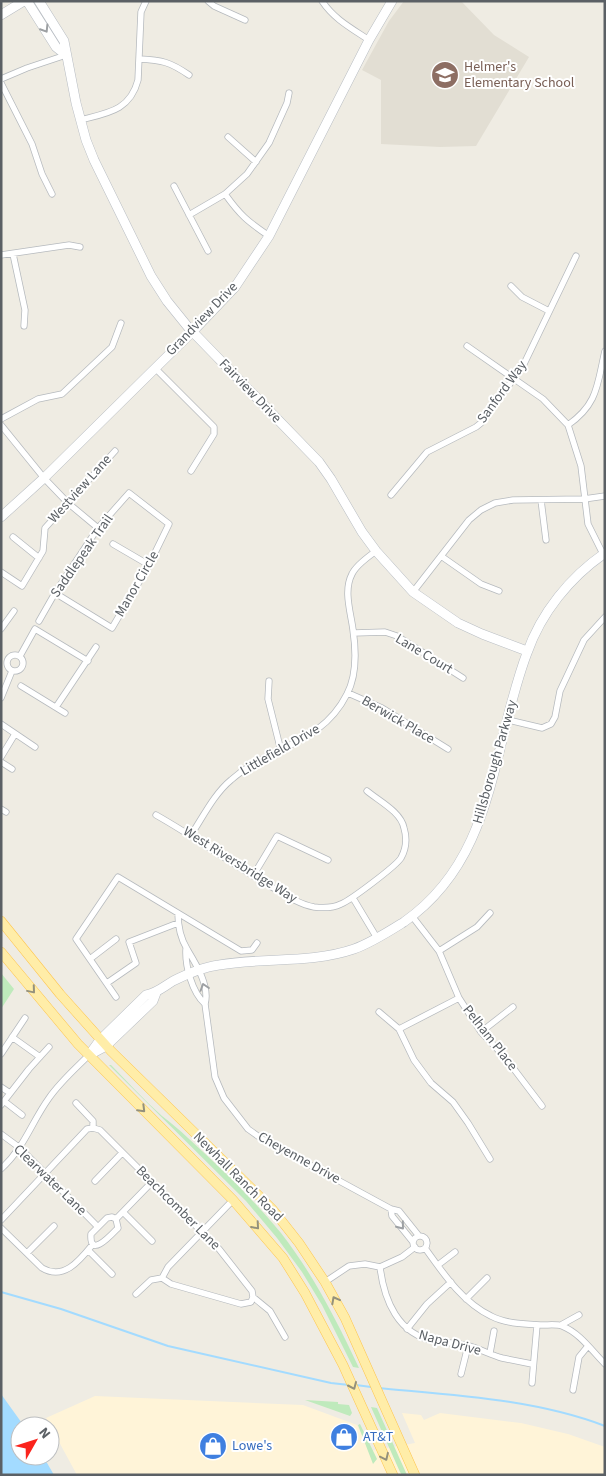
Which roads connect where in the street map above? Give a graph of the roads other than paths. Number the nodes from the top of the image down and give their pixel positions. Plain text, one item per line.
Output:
1 (26, 1) edge
2 (39, 1) edge
3 (146, 1) edge
4 (208, 1) edge
5 (322, 1) edge
6 (392, 1) edge
7 (1, 15) edge
8 (245, 20) dead end
9 (369, 40) junction
10 (66, 55) junction
11 (139, 59) junction
12 (189, 75) dead end
13 (1, 78) edge
14 (1, 83) edge
15 (289, 94) dead end
16 (80, 120) junction
17 (228, 137) dead end
18 (256, 162) junction
19 (174, 186) dead end
20 (52, 194) dead end
21 (225, 194) junction
22 (189, 215) junction
23 (269, 236) junction
24 (80, 247) dead end
25 (208, 251) dead end
26 (13, 254) junction
27 (1, 255) edge
28 (576, 256) dead end
29 (511, 286) dead end
30 (550, 311) junction
31 (121, 323) dead end
32 (24, 326) dead end
33 (193, 332) junction
34 (468, 346) dead end
35 (605, 351) edge
36 (155, 368) junction
37 (514, 378) junction
38 (1, 419) edge
39 (1, 425) edge
40 (568, 425) junction
41 (115, 451) dead end
42 (190, 471) dead end
43 (44, 478) junction
44 (129, 494) joint
45 (390, 495) dead end
46 (605, 496) edge
47 (584, 499) junction
48 (541, 500) junction
49 (68, 503) junction
50 (1, 517) edge
51 (98, 528) junction
52 (13, 537) dead end
53 (546, 540) dead end
54 (113, 544) dead end
55 (376, 550) junction
56 (604, 553) edge
57 (441, 556) junction
58 (39, 558) junction
59 (149, 565) junction
60 (1, 572) edge
61 (499, 591) dead end
62 (412, 592) junction
63 (55, 593) junction
64 (14, 611) dead end
65 (605, 617) edge
66 (39, 621) dead end
67 (2, 625) edge
68 (354, 633) junction
69 (96, 647) dead end
70 (527, 651) junction
71 (1, 654) edge
72 (20, 656) junction
73 (8, 658) junction
74 (88, 661) junction
75 (12, 671) junction
76 (463, 678) dead end
77 (269, 681) dead end
78 (21, 686) dead end
79 (348, 692) junction
80 (2, 694) edge
81 (56, 707) junction
82 (65, 713) dead end
83 (508, 720) junction
84 (1, 724) edge
85 (15, 734) junction
86 (35, 747) dead end
87 (448, 749) dead end
88 (281, 751) junction
89 (1, 757) edge
90 (1, 762) edge
91 (12, 769) dead end
92 (367, 791) dead end
93 (156, 815) dead end
94 (191, 835) junction
95 (328, 860) dead end
96 (253, 876) junction
97 (353, 898) junction
98 (490, 913) dead end
99 (178, 914) junction
100 (412, 916) junction
101 (1, 921) edge
102 (178, 924) junction
103 (377, 938) junction
104 (116, 939) dead end
105 (257, 943) dead end
106 (440, 951) junction
107 (1, 952) edge
108 (90, 959) junction
109 (194, 972) junction
110 (107, 983) junction
111 (116, 997) dead end
112 (459, 998) junction
113 (205, 1004) junction
114 (513, 1007) dead end
115 (379, 1012) dead end
116 (25, 1018) dead end
117 (399, 1029) junction
118 (481, 1032) junction
119 (12, 1037) junction
120 (103, 1043) junction
121 (49, 1047) dead end
122 (1, 1054) edge
123 (89, 1055) junction
124 (40, 1057) junction
125 (1, 1087) edge
126 (10, 1093) junction
127 (3, 1103) edge
128 (76, 1103) dead end
129 (542, 1106) dead end
130 (22, 1115) dead end
131 (93, 1128) junction
132 (1, 1134) edge
133 (20, 1148) junction
134 (122, 1153) junction
135 (490, 1160) dead end
136 (1, 1169) edge
137 (45, 1173) junction
138 (95, 1181) dead end
139 (152, 1182) junction
140 (233, 1200) junction
141 (391, 1209) junction
142 (123, 1212) junction
143 (116, 1219) junction
144 (1, 1220) edge
145 (54, 1226) dead end
146 (98, 1227) junction
147 (1, 1228) edge
148 (202, 1232) junction
149 (419, 1236) junction
150 (152, 1241) dead end
151 (93, 1244) junction
152 (414, 1245) junction
153 (425, 1248) junction
154 (88, 1250) junction
155 (455, 1252) dead end
156 (26, 1254) junction
157 (438, 1265) junction
158 (380, 1267) junction
159 (112, 1274) dead end
160 (162, 1278) junction
161 (487, 1278) dead end
162 (326, 1282) junction
163 (451, 1282) junction
164 (136, 1294) dead end
165 (253, 1297) junction
166 (466, 1299) junction
167 (579, 1315) dead end
168 (537, 1324) junction
169 (561, 1325) junction
170 (407, 1328) junction
171 (494, 1331) dead end
172 (285, 1337) dead end
173 (468, 1346) junction
174 (588, 1346) junction
175 (490, 1353) junction
176 (532, 1364) junction
177 (605, 1364) edge
178 (461, 1374) dead end
179 (532, 1383) dead end
180 (573, 1390) dead end
181 (392, 1475) edge
182 (415, 1475) edge

1 - 7 street
1 -> 10 street, Fairview Drive
2 - 10 street, Fairview Drive
3 - 11 street
4 - 8 street
5 - 9 street
6 - 9 street, Grandview Drive
9 - 23 street, Grandview Drive
10 - 13 street
10 - 16 street, Fairview Drive
11 - 12 street
11 - 16 street
14 - 20 street
15 - 18 street
16 - 33 street, Fairview Drive
17 - 18 street
18 - 21 street
19 - 22 street
21 - 22 street
21 - 23 street
22 - 25 street
23 - 33 street, Grandview Drive
24 - 26 street
26 - 27 street
26 - 32 street
28 - 30 street, Sanford Way
29 - 30 street
30 - 37 street, Sanford Way
31 - 38 street
33 - 36 street, Grandview Drive
33 - 55 street, Fairview Drive
34 - 37 street
35 - 40 street
36 - 42 street
36 - 43 street, Grandview Drive
37 - 40 street
37 - 45 street, Sanford Way
39 - 43 street
40 - 47 street
41 - 49 street, Westview Lane
43 - 49 street
43 - 50 street, Grandview Drive
44 - 51 street, Saddlepeak Trail
44 - 59 street, Manor Circle
46 - 47 street
47 - 48 street
47 - 56 street
48 - 53 street
48 - 57 street
49 - 51 street
49 - 58 street, Westview Lane
51 - 63 street, Saddlepeak Trail
52 - 58 street
54 - 59 street
55 - 62 street, Fairview Drive
55 - 68 street, Littlefield Drive
56 - 70 street, Hillsborough Parkway
57 - 61 street
57 - 62 street
58 - 60 street, Westview Lane
59 - 63 street, Manor Circle
62 - 70 street, Fairview Drive
63 - 66 street, Saddlepeak Trail
64 - 67 street
65 - 83 street
68 - 76 street, Lane Court
68 - 79 street, Littlefield Drive
69 - 74 street
70 - 83 street, Hillsborough Parkway
71 - 73 street
72 - 73 street
72 - 74 street
72 - 75 street
73 - 75 street
74 - 81 street
75 - 80 street
77 - 88 street
78 - 81 street
79 - 87 street, Berwick Place
79 - 88 street, Littlefield Drive
81 - 82 street
83 - 100 street, Hillsborough Parkway
84 - 85 street
85 - 86 street
85 - 89 street
88 - 94 street, Littlefield Drive
90 - 91 street
92 - 97 street
93 - 94 street, West Riversbridge Way
94 - 96 street, West Riversbridge Way
95 - 96 street
96 - 97 street, West Riversbridge Way
97 - 103 street
98 - 106 street
99 - 102 street
99 - 105 street
99 - 108 street
100 - 103 street, Hillsborough Parkway
100 - 106 street, Pelham Place
101 - 120 main road, Newhall Ranch Road
102 - 109 street
102 - 110 street
103 - 109 street, Hillsborough Parkway
104 - 108 street
106 - 112 street, Pelham Place
107 -> 123 main road, Newhall Ranch Road
108 - 110 street
113 -> 109 street, Cheyenne Drive
109 - 113 street, Cheyenne Drive
109 - 120 street, Hillsborough Parkway
110 - 111 street
112 - 117 street
112 - 118 street, Pelham Place
113 - 141 street, Cheyenne Drive
114 - 118 street
115 - 117 street
116 - 119 street
117 - 135 street
118 - 129 street, Pelham Place
119 - 122 street
119 - 124 street
120 - 123 street, Hillsborough Parkway
120 - 162 main road, Newhall Ranch Road
121 - 124 street
123 - 133 street
123 -> 140 main road, Newhall Ranch Road
124 - 126 street
125 - 126 street
126 - 127 street
127 - 130 street
128 - 131 street
131 - 134 street, Beachcomber Lane
131 - 137 street
132 - 133 street, Clearwater Lane
133 - 136 street
133 - 137 street, Clearwater Lane
134 - 138 street
134 - 139 street, Beachcomber Lane
137 - 144 street
137 - 146 street, Clearwater Lane
139 - 142 street
139 - 148 street, Beachcomber Lane
140 - 148 street
140 -> 181 main road, Newhall Ranch Road
141 - 149 street, Cheyenne Drive
141 -> 152 street
142 - 143 street
142 - 150 street
143 - 146 street
143 - 151 street
145 - 156 street
146 - 151 street
147 - 156 street
148 - 160 street
148 - 165 street, Beachcomber Lane
149 - 152 street
149 - 153 street
151 - 154 street
152 - 153 street
152 - 158 street
153 - 157 street
154 - 156 street
154 - 159 street
155 - 157 street
157 - 163 street
158 - 162 street
158 - 170 street, Napa Drive
160 - 164 street
160 - 165 street
161 - 166 street
182 -> 162 main road, Newhall Ranch Road
163 - 166 street
163 - 170 street
165 - 172 street, Beachcomber Lane
166 - 168 street
167 - 169 street
168 - 169 street
168 - 176 street
169 - 174 street
170 - 173 street, Napa Drive
171 - 175 street
173 - 175 street, Napa Drive
173 - 178 street
174 - 177 street
174 - 180 street
175 - 176 street, Napa Drive
176 - 179 street

